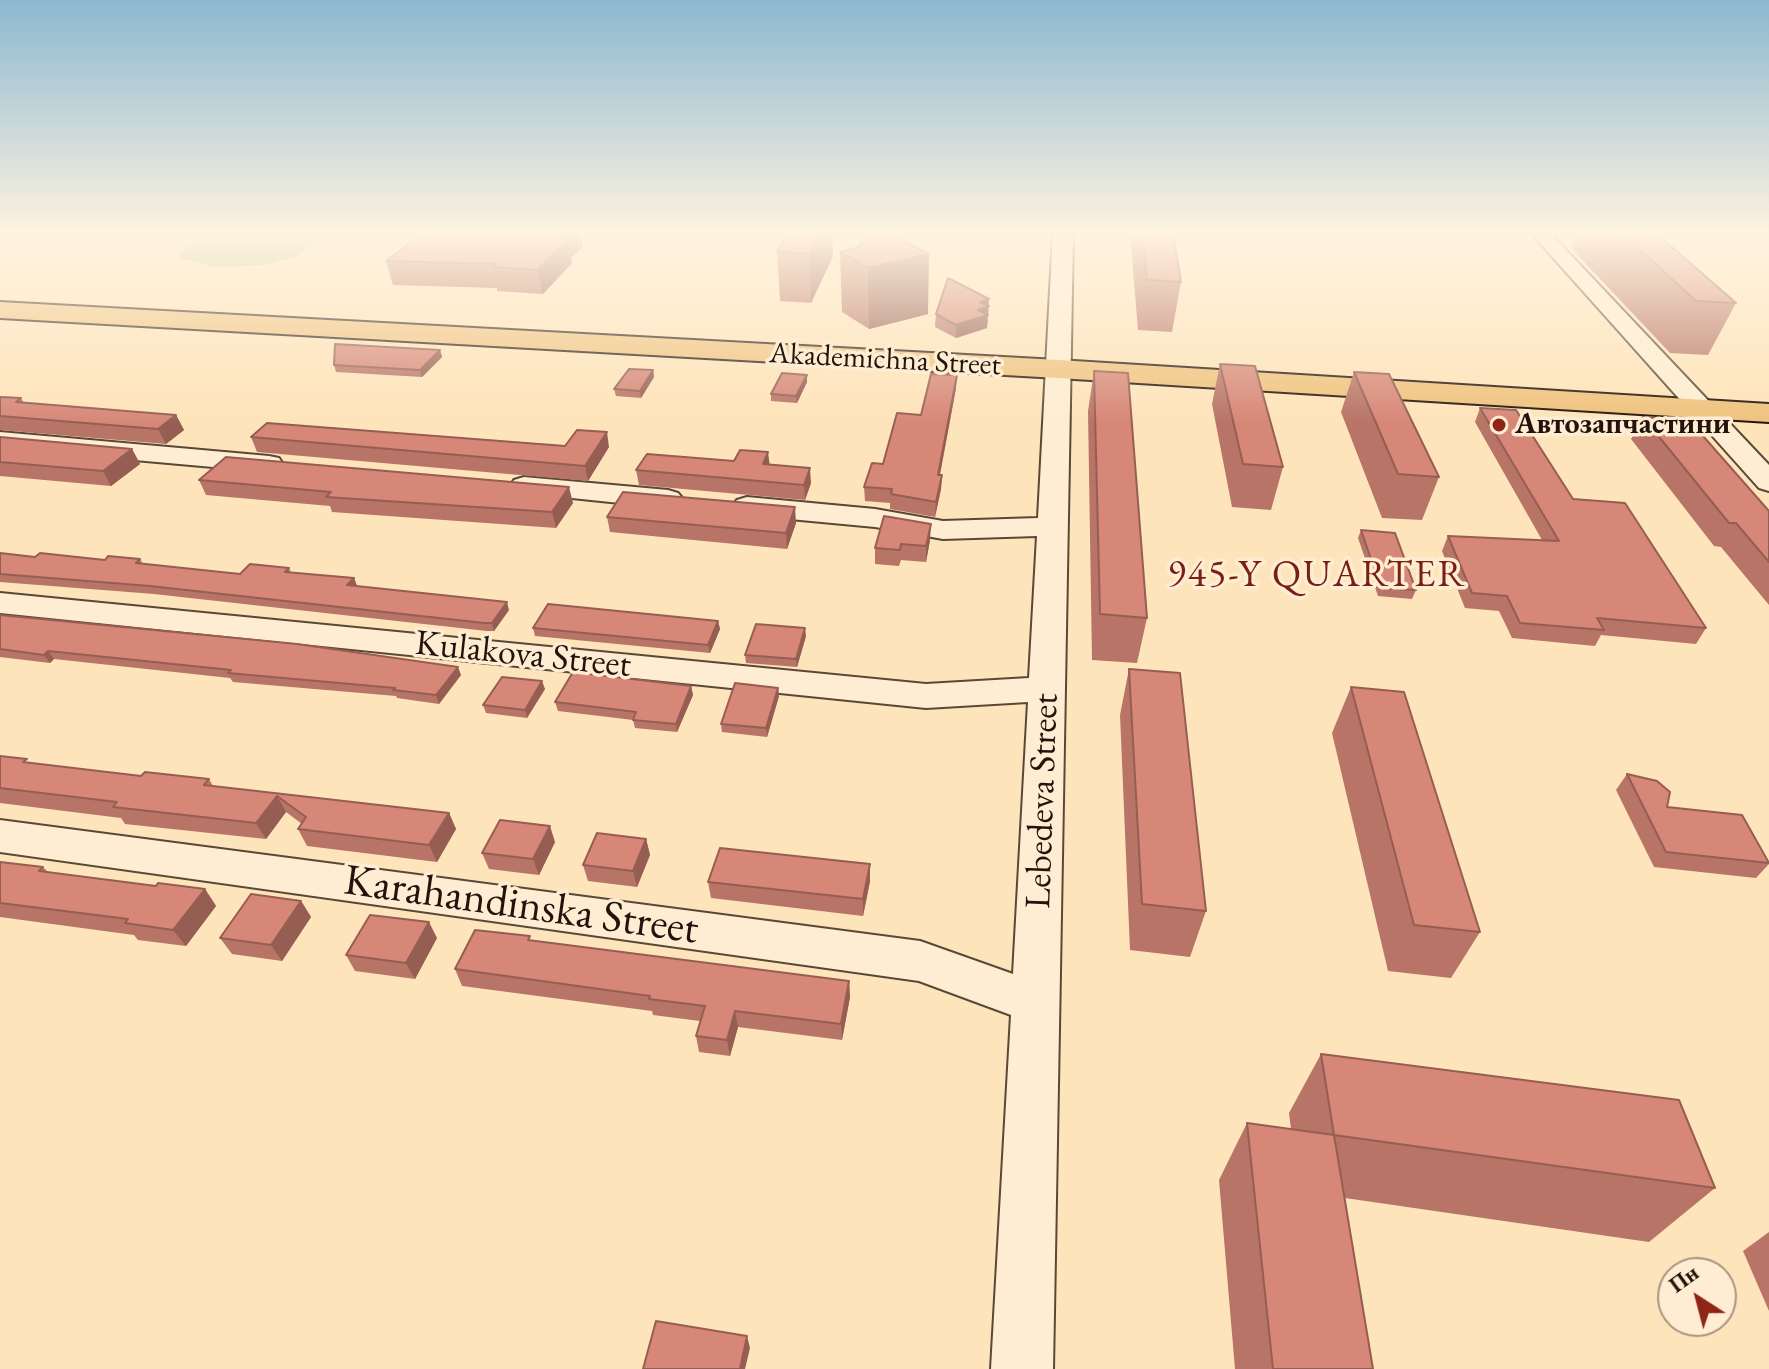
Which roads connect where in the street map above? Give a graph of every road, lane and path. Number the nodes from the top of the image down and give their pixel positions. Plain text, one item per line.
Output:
1 (1061, 297) edge
2 (1598, 297) edge
3 (0, 310) edge
4 (1058, 369) junction
5 (1701, 409) junction
6 (1769, 413) edge
7 (0, 440) edge
8 (302, 467) edge
9 (1769, 482) edge
10 (493, 484) edge
11 (1052, 527) junction
12 (0, 603) edge
13 (1047, 689) junction
14 (0, 836) edge
15 (1036, 1003) junction
16 (1022, 1369) edge

1 - 4 street, Lebedeva Street
2 - 5 street
3 - 4 main road, Akademichna Street
4 - 5 main road, Akademichna Street
4 - 11 street, Lebedeva Street
5 - 6 main road, Akademichna Street
5 - 9 street
7 - 8 street
10 - 11 street
11 - 13 street, Lebedeva Street
12 - 13 street, Kulakova Street
13 - 15 street, Lebedeva Street
14 - 15 street, Karahandinska Street
15 - 16 street, Lebedeva Street

